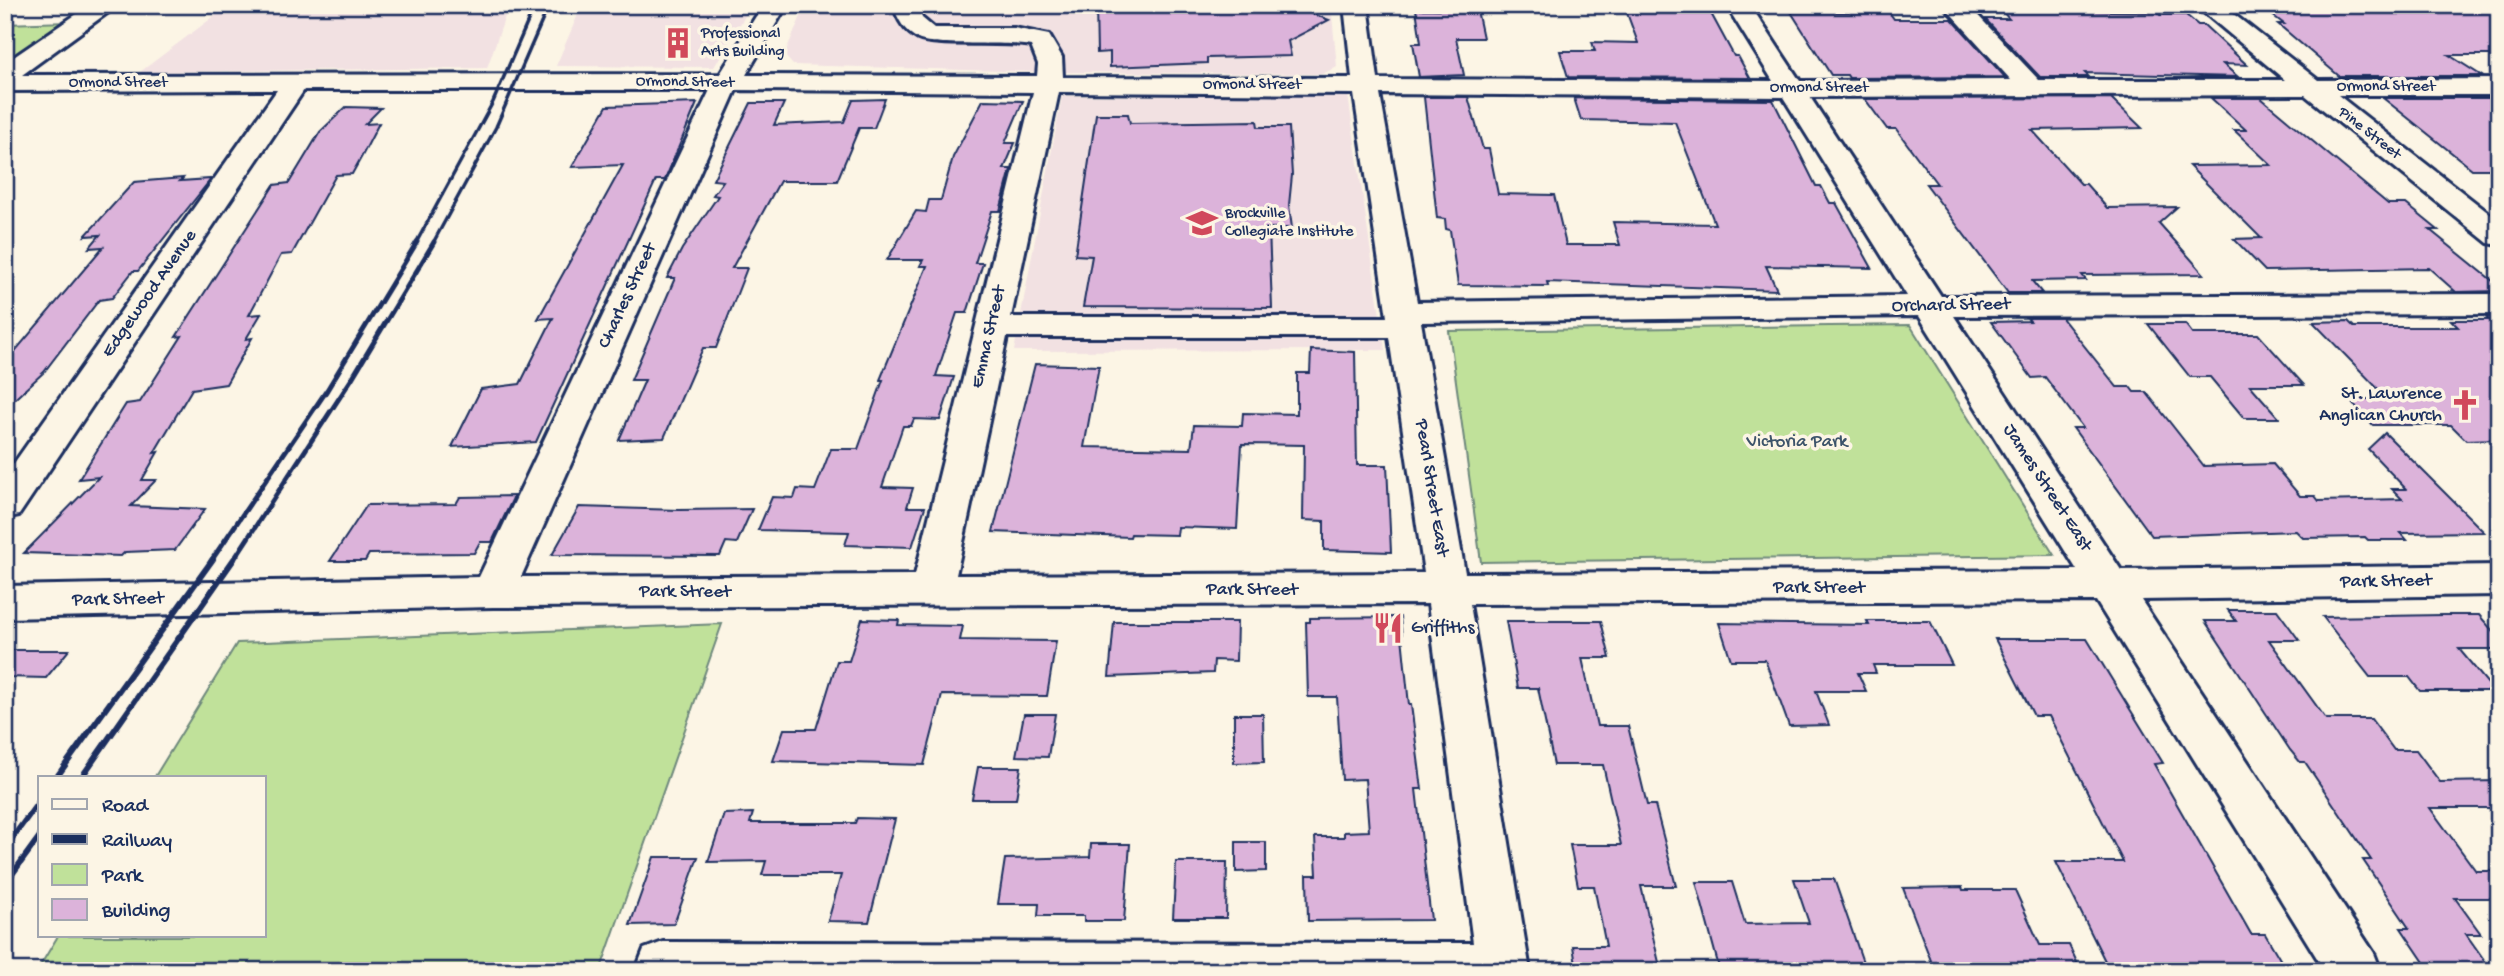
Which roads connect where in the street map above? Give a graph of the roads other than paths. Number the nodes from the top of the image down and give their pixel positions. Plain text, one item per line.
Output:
1 (106, 5) edge
2 (775, 5) edge
3 (905, 5) edge
4 (1356, 5) edge
5 (1738, 5) edge
6 (1955, 5) edge
7 (2207, 5) edge
8 (5, 75) edge
9 (5, 83) edge
10 (295, 83) junction
11 (728, 84) junction
12 (1050, 85) junction
13 (2030, 86) junction
14 (2309, 87) junction
15 (2499, 87) edge
16 (1366, 88) junction
17 (1793, 89) junction
18 (2499, 236) edge
19 (2499, 304) edge
20 (1928, 306) junction
21 (1403, 319) junction
22 (992, 327) junction
23 (5, 505) edge
24 (2499, 580) edge
25 (2111, 585) junction
26 (1447, 589) junction
27 (932, 591) junction
28 (493, 592) junction
29 (5, 602) edge
30 (663, 967) dead end
31 (1502, 969) edge
32 (2355, 971) edge

1 - 8 street
2 - 11 street, Charles Street
3 - 12 street
4 - 16 street, Pearl Street East
5 - 17 street, James Street East
6 - 13 street
7 - 14 street, Pine Street
9 - 10 street, Ormond Street
10 - 11 street, Ormond Street
10 - 23 street, Edgewood Avenue
11 - 12 street, Ormond Street
11 - 28 street, Charles Street
12 - 16 street, Ormond Street
12 - 22 street, Emma Street
13 - 14 street, Ormond Street
13 - 17 street, Ormond Street
14 - 15 street, Ormond Street
14 - 18 street, Pine Street
16 - 17 street, Ormond Street
16 - 21 street, Pearl Street East
17 - 20 street, James Street East
19 - 20 street, Orchard Street
20 - 21 street, Orchard Street
20 - 25 street, James Street East
21 - 22 street, Orchard Street
21 - 26 street, Pearl Street East
22 - 27 street, Emma Street
24 - 25 street, Park Street
25 - 26 street, Park Street
25 - 32 street, James Street East
26 - 27 street, Park Street
26 - 31 street, Pearl Street East
27 - 28 street, Park Street
28 - 29 street, Park Street
30 - 31 street

